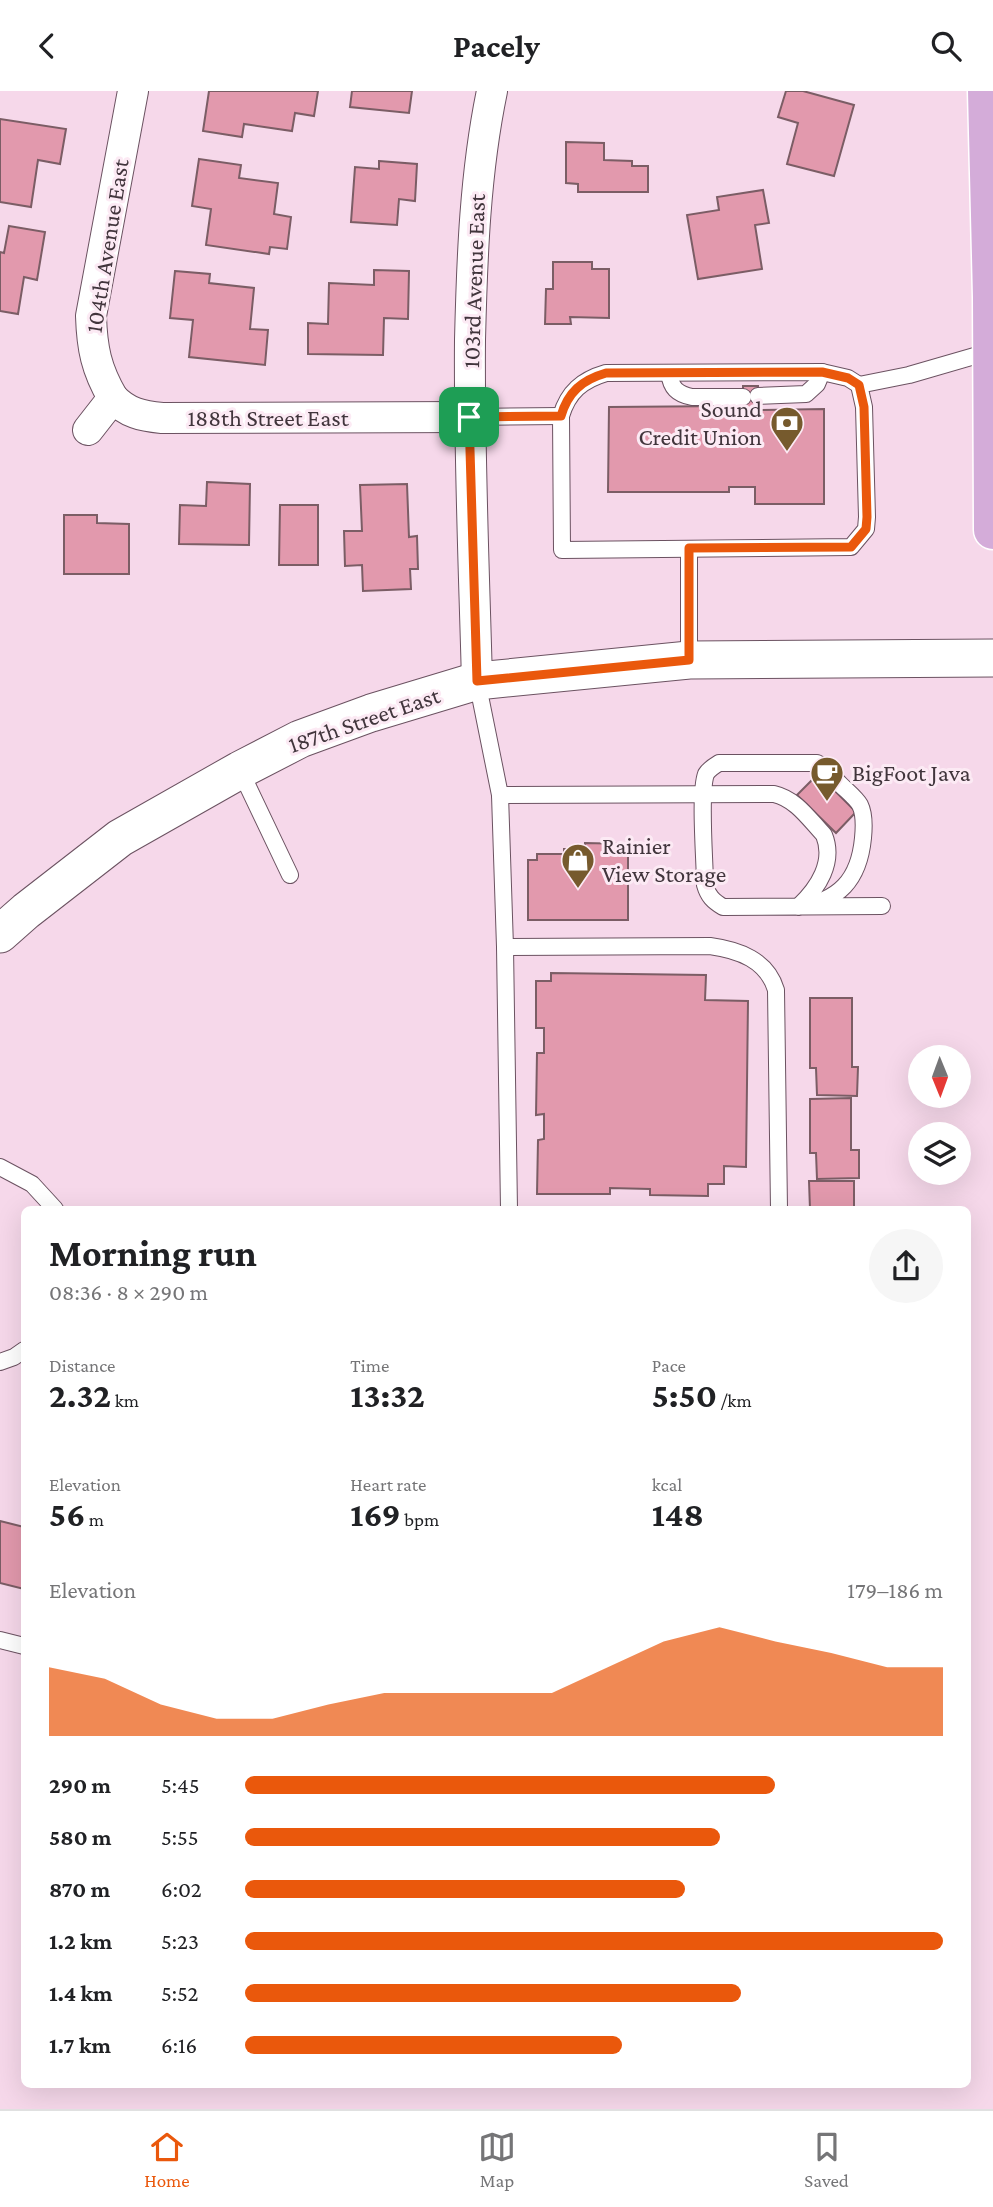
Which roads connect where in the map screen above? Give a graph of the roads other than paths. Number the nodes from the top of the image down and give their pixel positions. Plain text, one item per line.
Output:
1 (133, 91) edge
2 (492, 91) edge
3 (990, 92) edge
4 (992, 297) edge
5 (992, 351) edge
6 (822, 372) junction
7 (669, 373) junction
8 (859, 385) junction
9 (113, 398) junction
10 (561, 416) junction
11 (469, 417) junction
12 (88, 430) dead end
13 (993, 530) edge
14 (689, 548) junction
15 (993, 658) edge
16 (689, 660) junction
17 (477, 681) junction
18 (240, 770) junction
19 (704, 794) junction
20 (500, 795) junction
21 (290, 875) dead end
22 (798, 907) junction
23 (882, 907) dead end
24 (0, 934) edge
25 (505, 947) junction
26 (0, 1167) edge
27 (52, 1206) edge
28 (509, 1206) edge
29 (779, 1206) edge
30 (21, 1352) edge
31 (0, 1362) edge
32 (0, 1640) edge
33 (21, 1645) edge

1 - 9 street, 104th Avenue East
2 - 11 street, 103rd Avenue East
3 - 4 main road
4 - 5 main road
5 - 8 lane
5 - 13 main road
6 - 7 lane
6 - 7 lane
6 - 8 lane
7 - 10 lane
8 - 14 lane
9 - 11 street, 188th Street East
9 - 12 street
10 - 11 lane
10 - 14 lane
11 - 17 street, 103rd Avenue East
14 - 16 lane
15 - 16 street, 187th Street East
16 - 17 street, 187th Street East
17 - 18 street, 187th Street East
17 - 20 lane
18 - 21 lane
18 - 24 street, 187th Street East
19 - 20 lane
19 - 22 lane
19 - 22 lane
19 - 22 lane
20 - 25 lane
22 - 23 lane
25 - 28 lane
25 - 29 lane
26 - 27 lane
30 - 31 lane
32 - 33 lane

